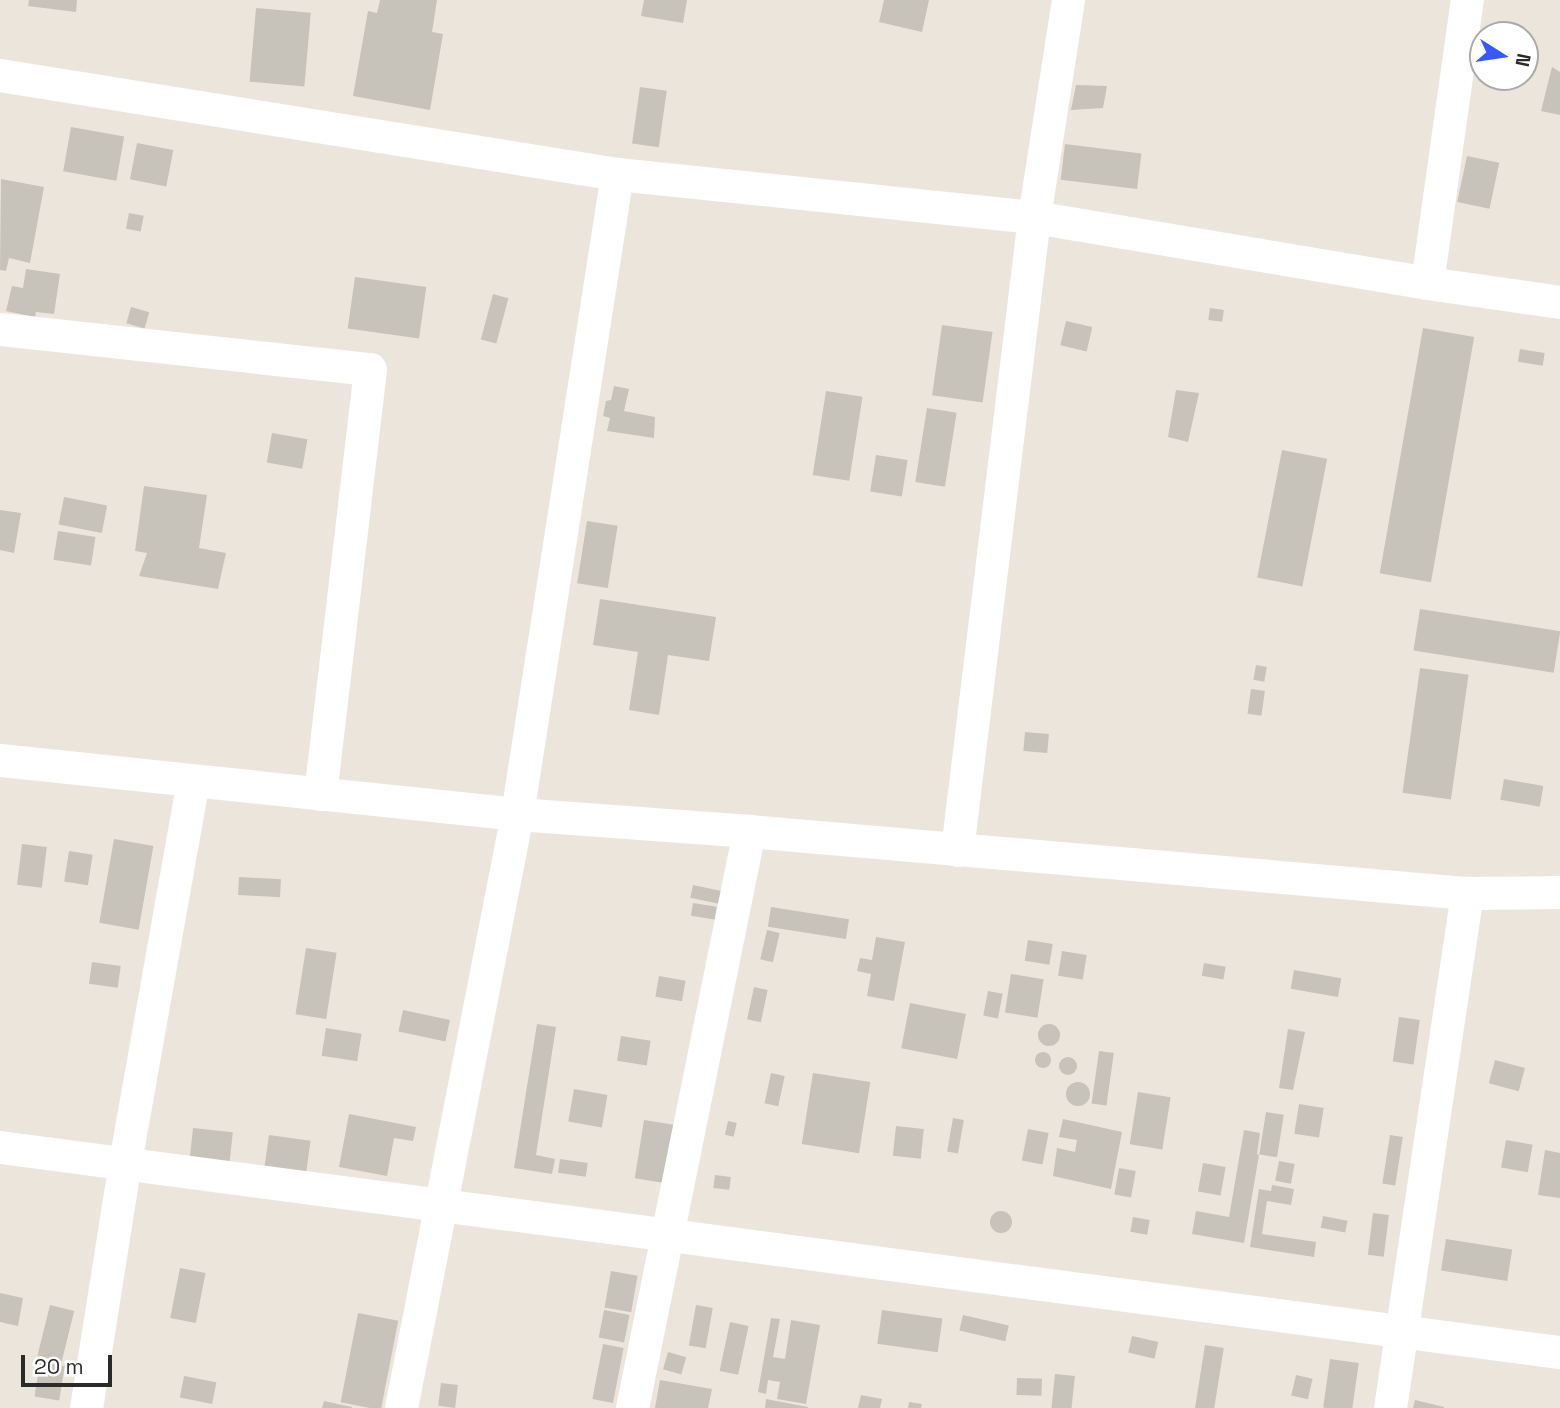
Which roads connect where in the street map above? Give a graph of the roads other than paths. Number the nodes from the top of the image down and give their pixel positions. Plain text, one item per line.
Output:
1 (1068, 0) edge
2 (1467, 0) edge
3 (0, 75) edge
4 (617, 174) junction
5 (1034, 217) junction
6 (1427, 284) junction
7 (1560, 302) edge
8 (0, 330) edge
9 (0, 760) edge
10 (192, 782) junction
11 (320, 794) junction
12 (517, 814) junction
13 (749, 831) junction
14 (957, 850) junction
15 (1560, 892) edge
16 (1467, 893) junction
17 (0, 1147) edge
18 (125, 1162) junction
19 (441, 1204) junction
20 (667, 1234) junction
21 (1401, 1334) junction
22 (1560, 1352) edge
23 (86, 1408) edge
24 (401, 1408) edge
25 (632, 1408) edge
26 (1390, 1408) edge

1 - 5 street
2 - 6 street
3 - 4 street
4 - 5 street
4 - 12 street
5 - 6 street
5 - 14 street
6 - 7 street
8 - 11 street
9 - 10 street
10 - 11 street
10 - 18 street
11 - 12 street
12 - 13 street
12 - 19 street
13 - 14 street
13 - 20 street
14 - 16 street
15 - 16 street
16 - 21 street
17 - 18 street
18 - 19 street
18 - 23 street
19 - 20 street
19 - 24 street
20 - 21 street
20 - 25 street
21 - 22 street
21 - 26 street

